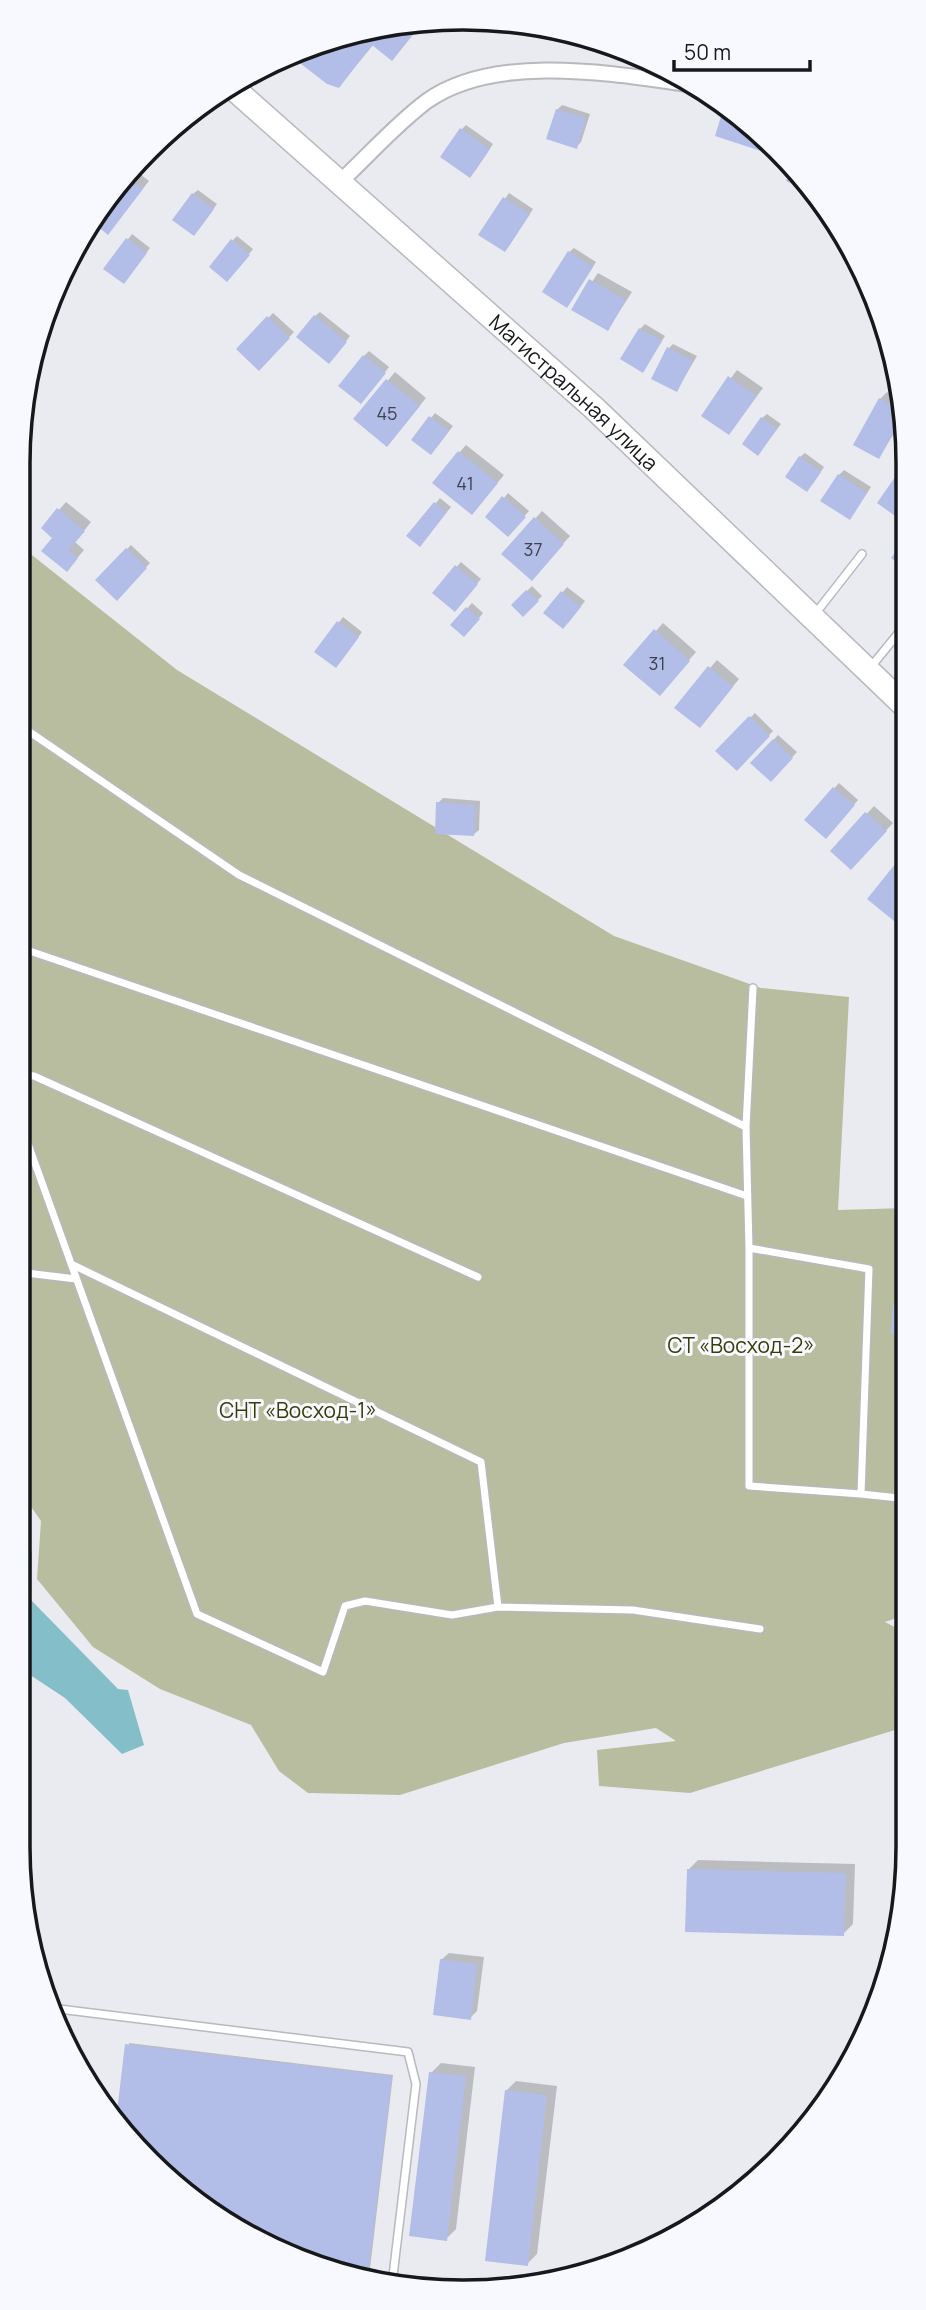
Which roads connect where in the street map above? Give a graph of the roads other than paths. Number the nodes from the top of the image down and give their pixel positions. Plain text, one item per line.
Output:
1 (668, 81) edge
2 (238, 93) edge
3 (340, 182) junction
4 (862, 554) dead end
5 (814, 616) junction
6 (896, 636) edge
7 (868, 670) junction
8 (896, 697) edge
9 (30, 732) edge
10 (30, 951) edge
11 (753, 988) dead end
12 (30, 1076) edge
13 (746, 1127) junction
14 (30, 1150) edge
15 (747, 1196) junction
16 (749, 1248) junction
17 (70, 1264) junction
18 (30, 1273) edge
19 (478, 1277) dead end
20 (76, 1279) junction
21 (860, 1494) junction
22 (896, 1498) edge
23 (498, 1607) junction
24 (760, 1629) dead end
25 (62, 2009) edge
26 (392, 2275) edge

1 - 3 street
2 - 3 main road, Магистральная улица
3 - 5 main road, Магистральная улица
4 - 5 lane
5 - 7 main road, Магистральная улица
6 - 7 lane
7 - 8 main road, Магистральная улица
9 - 13 lane
10 - 15 lane
11 - 13 lane
12 - 19 lane
13 - 15 lane
14 - 17 lane
15 - 16 lane
16 - 21 lane
16 - 21 lane
17 - 20 lane
17 - 23 lane
18 - 20 lane
20 - 23 lane
21 - 22 lane
23 - 24 lane
25 - 26 lane

